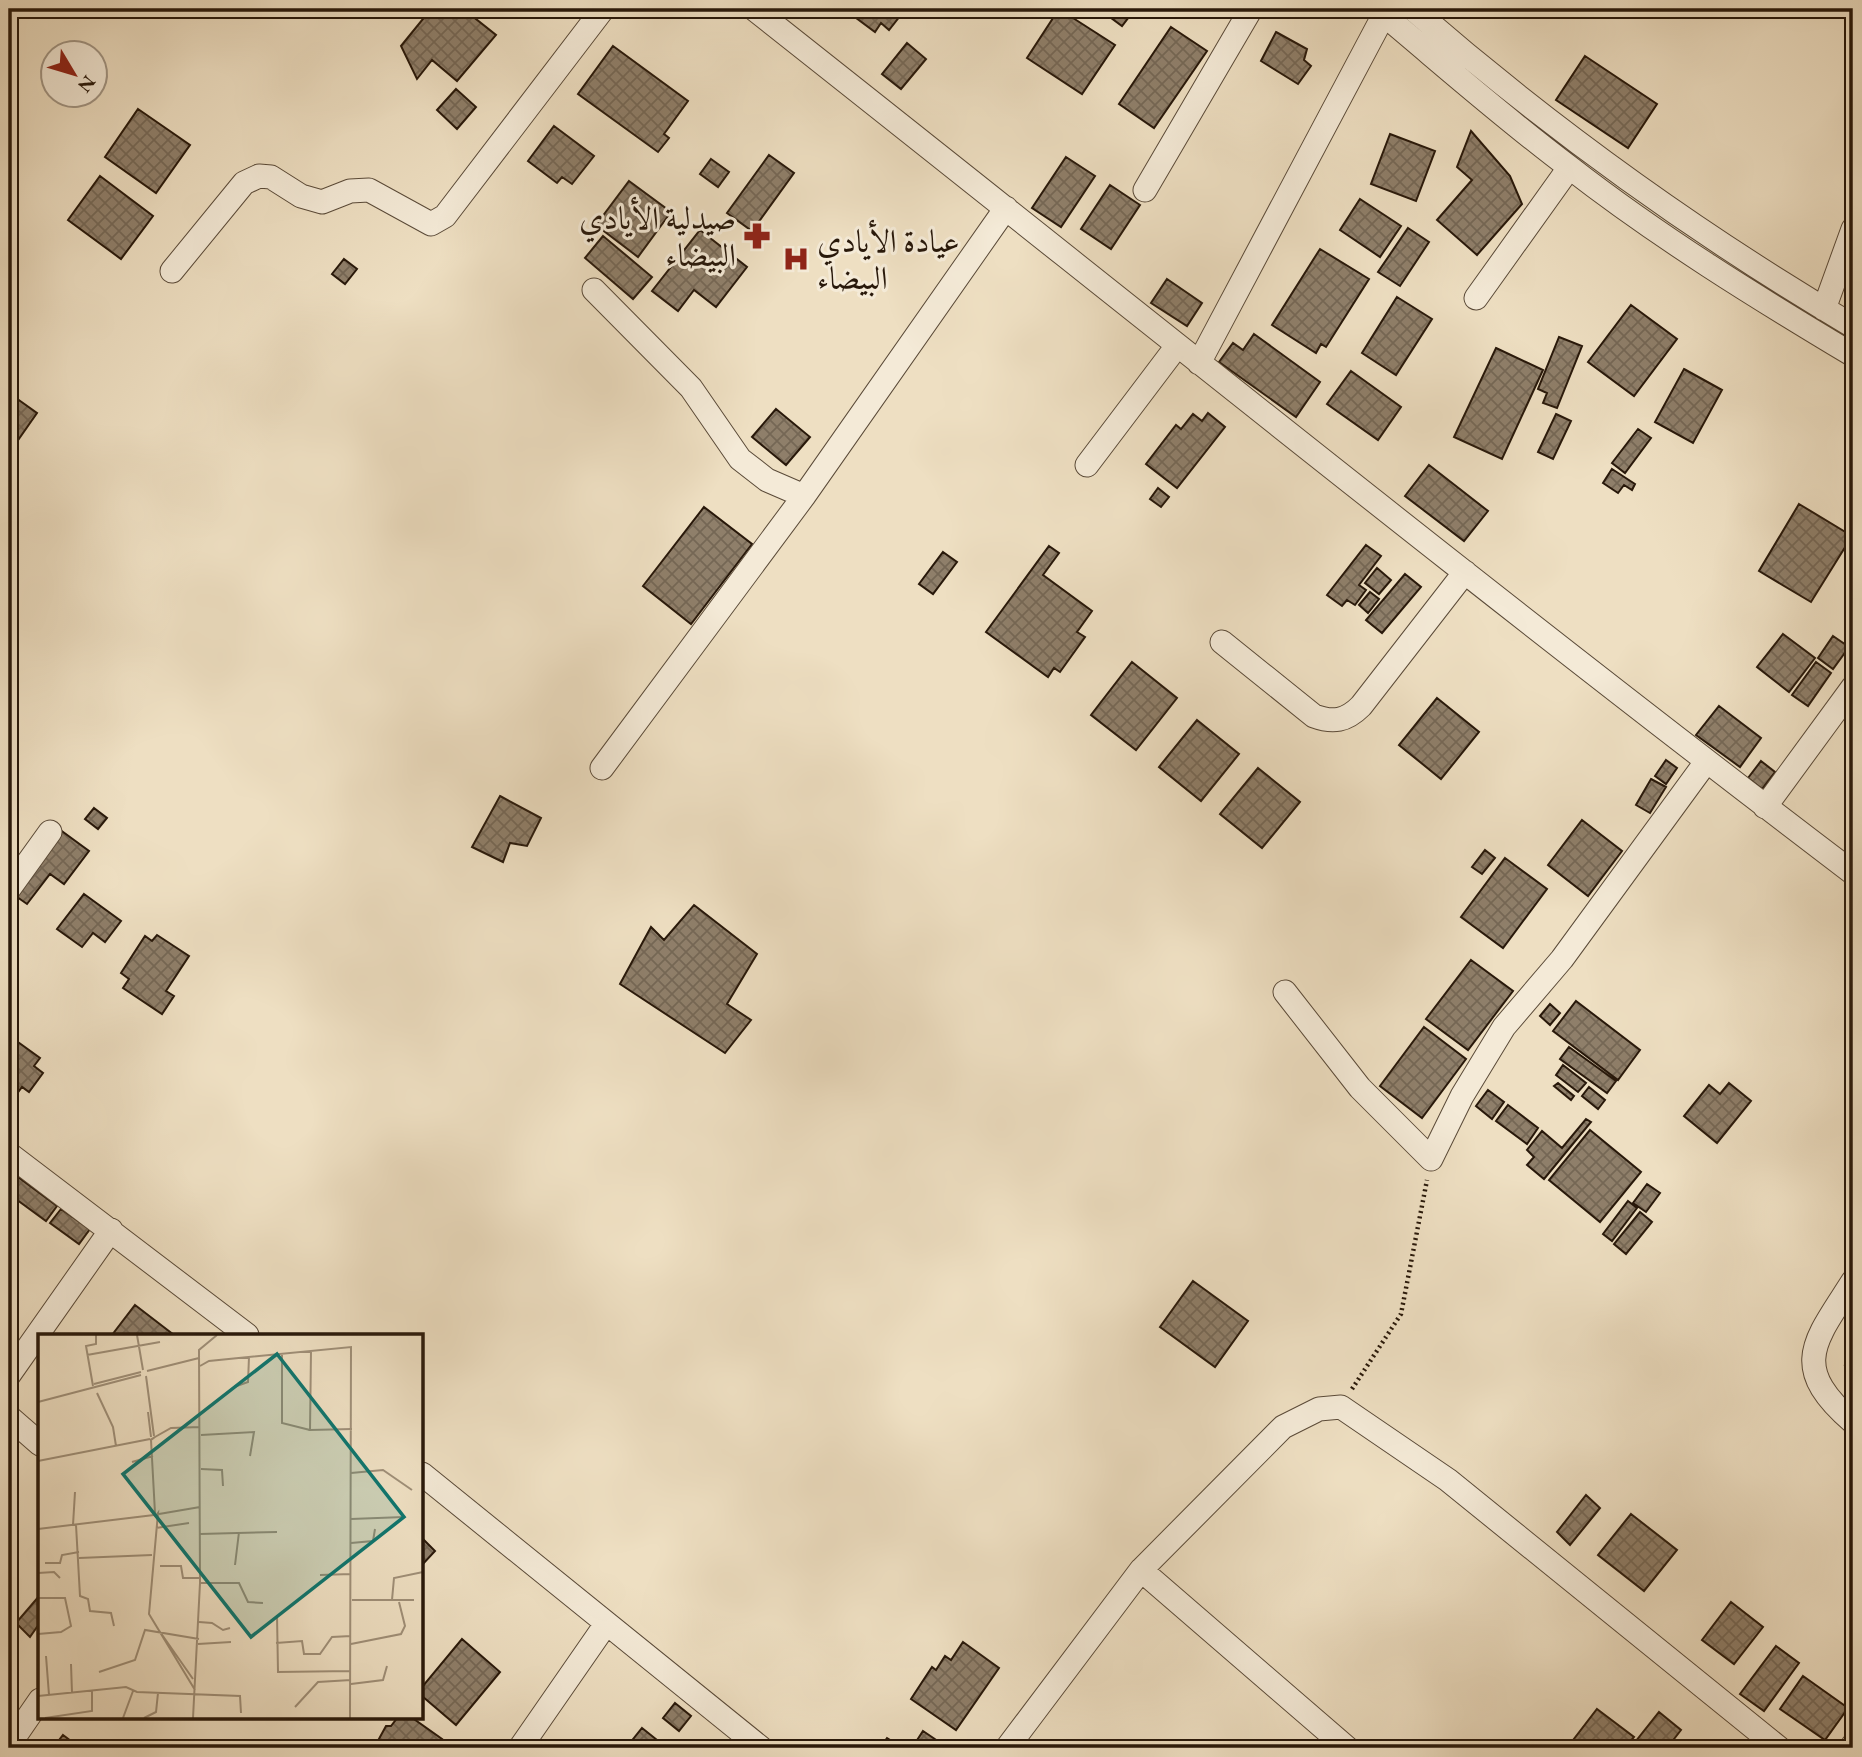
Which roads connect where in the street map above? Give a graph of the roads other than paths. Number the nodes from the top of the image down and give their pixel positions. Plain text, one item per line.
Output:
1 (603, 9) edge
2 (754, 9) edge
3 (1251, 9) edge
4 (1393, 15) edge
5 (1569, 168) junction
6 (1630, 181) junction
7 (1146, 190) dead end
8 (1616, 202) junction
9 (1006, 208) junction
10 (1853, 229) edge
11 (172, 271) dead end
12 (594, 290) dead end
13 (1476, 298) dead end
14 (1825, 309) junction
15 (1853, 326) edge
16 (1177, 346) junction
17 (1853, 355) edge
18 (1199, 363) junction
19 (1087, 465) dead end
20 (804, 496) junction
21 (1465, 572) junction
22 (1222, 642) dead end
23 (1853, 687) edge
24 (1706, 762) junction
25 (602, 768) dead end
26 (1765, 807) junction
27 (50, 832) dead end
28 (1853, 873) edge
29 (9, 889) edge
30 (1285, 992) dead end
31 (9, 1154) edge
32 (111, 1230) junction
33 (1853, 1280) edge
34 (246, 1334) edge
35 (9, 1375) edge
36 (9, 1417) edge
37 (1853, 1422) edge
38 (38, 1442) edge
39 (424, 1476) edge
40 (1141, 1570) junction
41 (606, 1624) junction
42 (38, 1703) edge
43 (9, 1745) edge
44 (520, 1748) edge
45 (761, 1748) edge
46 (1007, 1748) edge
47 (1347, 1748) edge
48 (1779, 1748) edge

1 - 11 street
2 - 9 street
3 - 7 street
4 - 5 street
4 - 6 street
4 - 18 street
5 - 8 street
5 - 13 street
6 - 8 street
6 - 14 street
8 - 17 street
9 - 16 street
9 - 20 street
10 - 14 street
12 - 20 street
14 - 15 street
16 - 18 street
16 - 19 street
18 - 21 street
20 - 25 street
21 - 22 street
21 - 24 street
23 - 26 street
24 - 26 street
24 - 30 street
26 - 28 street
27 - 29 street
31 - 32 street
32 - 34 street
32 - 35 street
33 - 37 street
36 - 38 street
39 - 41 street
40 - 46 street
40 - 47 street
40 - 48 street
41 - 44 street
41 - 45 street
42 - 43 street

